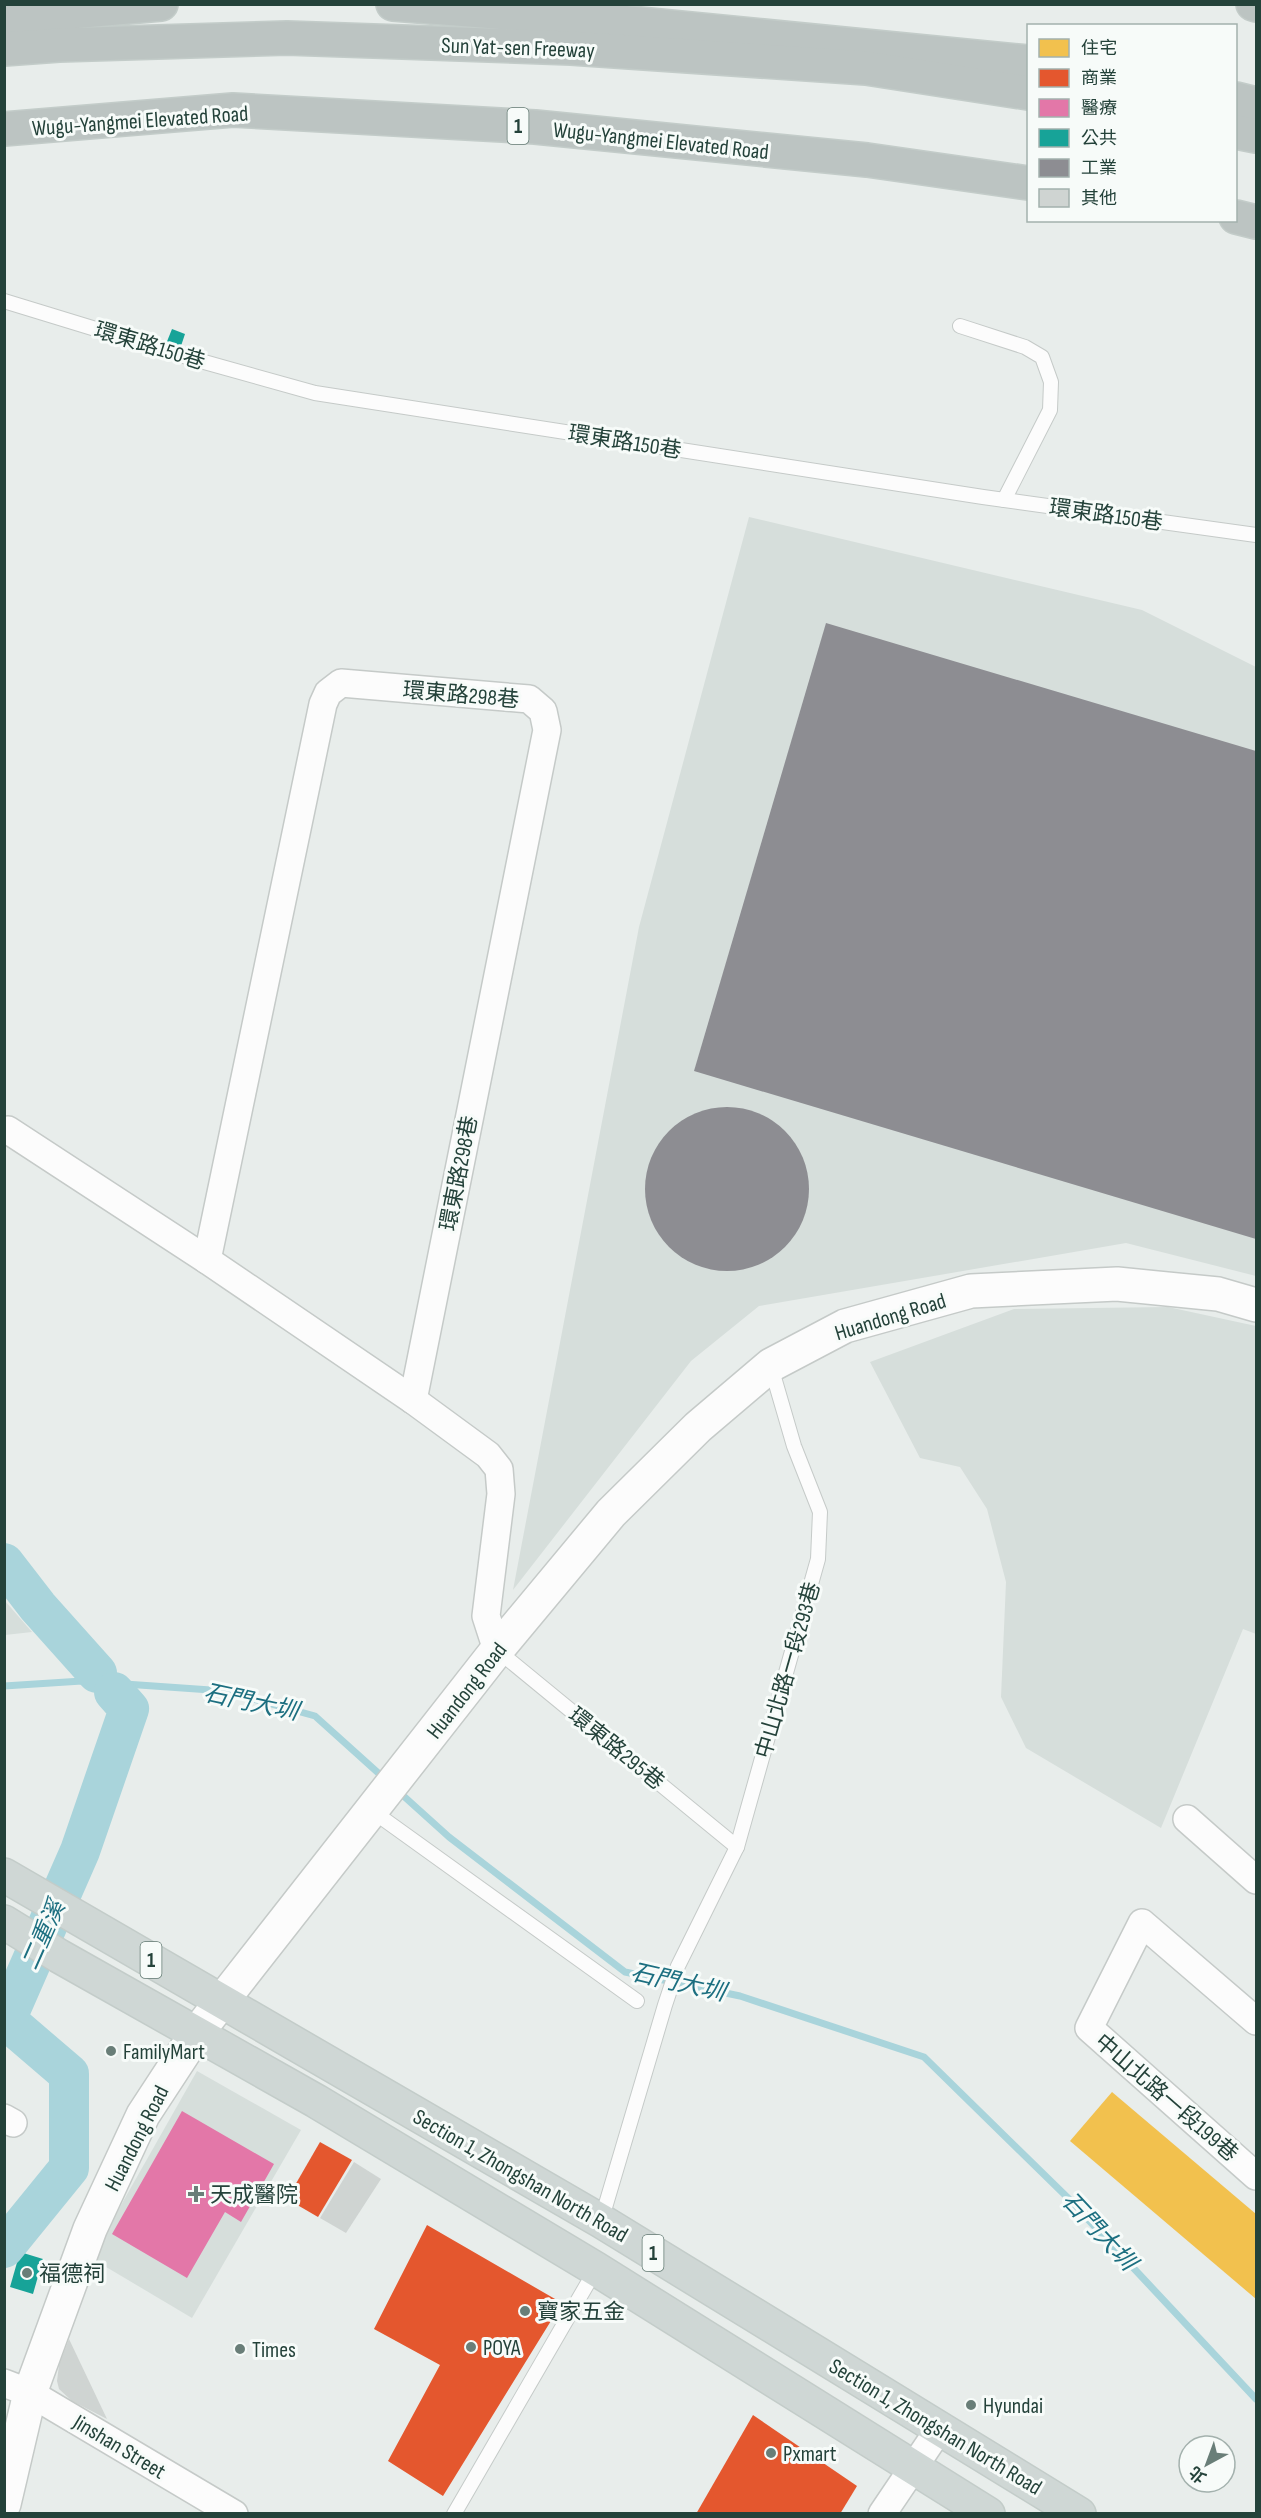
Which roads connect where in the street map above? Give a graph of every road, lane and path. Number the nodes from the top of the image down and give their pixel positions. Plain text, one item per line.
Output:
1 (161, 4) edge
2 (393, 4) edge
3 (4, 18) edge
4 (4, 50) edge
5 (1027, 62) edge
6 (1027, 93) edge
7 (1237, 99) edge
8 (1257, 104) edge
9 (4, 129) edge
10 (1237, 132) edge
11 (1257, 136) edge
12 (1027, 183) edge
13 (1237, 217) edge
14 (1257, 222) edge
15 (4, 301) edge
16 (960, 326) dead end
17 (1004, 500) junction
18 (1257, 535) edge
19 (8, 1130) dead end
20 (207, 1260) junction
21 (1257, 1305) edge
22 (771, 1365) junction
23 (413, 1400) junction
24 (497, 1650) junction
25 (376, 1804) junction
26 (1186, 1820) dead end
27 (737, 1847) junction
28 (1257, 1880) edge
29 (15, 1881) edge
30 (7, 1924) edge
31 (223, 2000) junction
32 (637, 2001) dead end
33 (1257, 2021) edge
34 (196, 2034) junction
35 (1257, 2176) edge
36 (601, 2221) junction
37 (596, 2269) junction
38 (17, 2388) edge
39 (940, 2428) junction
40 (913, 2466) junction
41 (4, 2504) edge
42 (234, 2514) edge
43 (454, 2514) edge
44 (882, 2514) edge
45 (988, 2514) edge
46 (1079, 2514) edge

1 - 3 highway
2 - 5 highway, Sun Yat-sen Freeway
4 - 6 highway, Sun Yat-sen Freeway
7 - 8 highway
9 - 12 highway, Wugu-Yangmei Elevated Road / 1
10 - 11 highway
13 - 14 highway
15 - 17 lane, 環東路150巷
16 - 17 lane
17 - 18 lane, 環東路150巷
19 - 20 street
20 - 23 street
20 - 23 street, 環東路298巷
21 - 22 street, Huandong Road
22 - 24 street, Huandong Road
22 - 27 lane, 中山北路一段293巷
23 - 24 street
24 - 25 street, Huandong Road
24 - 27 lane, 環東路295巷
25 - 31 street, Huandong Road
25 - 32 lane
26 - 28 street
27 - 36 lane, 中山北路一段293巷
29 - 31 main road, Section 1, Zhongshan North Road / 1
30 - 34 main road, Section 1, Zhongshan North Road / 1
31 - 34 street, Huandong Road
31 - 36 main road, Section 1, Zhongshan North Road / 1
33 - 35 street, 中山北路一段199巷
34 - 37 main road, Section 1, Zhongshan North Road / 1
34 - 38 street, Huandong Road
36 - 39 main road, Section 1, Zhongshan North Road / 1
37 - 40 main road, Section 1, Zhongshan North Road / 1
37 - 43 lane
38 - 41 street, Huandong Road
38 - 42 street, Jinshan Street
39 - 40 street
39 - 46 main road, Section 1, Zhongshan North Road / 1
40 - 44 street
40 - 45 main road, Section 1, Zhongshan North Road / 1

